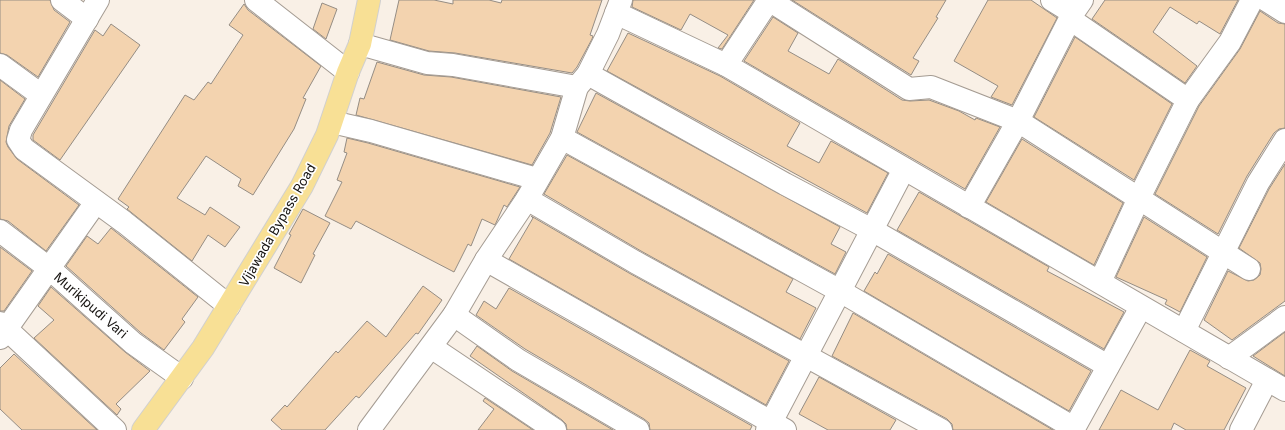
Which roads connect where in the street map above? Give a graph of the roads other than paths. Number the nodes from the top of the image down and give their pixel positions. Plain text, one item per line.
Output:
1 (62, 0) edge
2 (98, 0) edge
3 (256, 0) edge
4 (369, 0) edge
5 (769, 0) edge
6 (1052, 0) edge
7 (1252, 0) edge
8 (1266, 0) edge
9 (618, 7) edge
10 (1075, 11) edge
11 (1285, 12) edge
12 (87, 19) junction
13 (360, 44) junction
14 (0, 65) edge
15 (726, 65) junction
16 (348, 72) junction
17 (582, 81) junction
18 (41, 96) junction
19 (1188, 100) junction
20 (1018, 121) junction
21 (332, 122) junction
22 (562, 138) junction
23 (1285, 140) edge
24 (904, 170) junction
25 (537, 179) junction
26 (1139, 198) junction
27 (527, 199) junction
28 (96, 202) junction
29 (969, 207) junction
30 (872, 230) junction
31 (0, 232) edge
32 (1223, 252) junction
33 (486, 260) junction
34 (50, 269) junction
35 (1249, 269) dead end
36 (1100, 282) junction
37 (840, 291) junction
38 (229, 306) junction
39 (1141, 306) junction
40 (454, 315) junction
41 (1285, 317) edge
42 (3, 330) edge
43 (1184, 331) junction
44 (431, 347) junction
45 (806, 356) junction
46 (1229, 358) junction
47 (1108, 366) junction
48 (182, 378) junction
49 (1276, 385) edge
50 (775, 427) edge
51 (551, 429) edge
52 (1074, 429) edge
53 (115, 430) edge
54 (142, 430) edge
55 (369, 430) edge
56 (638, 430) edge
57 (941, 430) edge
58 (1241, 430) edge

1 - 12 street
2 - 12 street
3 - 16 street
4 - 13 main road, Vijawada Bypass Road
5 - 15 street
5 - 20 street
6 - 10 street
7 - 19 street
8 - 11 street
9 - 15 street
9 - 17 street
10 - 19 street
10 - 20 street
12 - 18 street
13 - 16 main road, Vijawada Bypass Road
13 - 17 street
14 - 18 street
15 - 24 street
16 - 21 main road, Vijawada Bypass Road
17 - 22 street
17 - 30 street
18 - 28 street
19 - 26 street
20 - 26 street
20 - 29 street
21 - 25 street
21 - 38 main road, Vijawada Bypass Road
22 - 25 street
22 - 37 street
23 - 32 street
24 - 29 street
24 - 30 street
25 - 27 street
26 - 32 street
26 - 36 street
27 - 33 street
27 - 45 street
28 - 34 street
28 - 38 street
29 - 36 street
30 - 37 street
30 - 47 street
31 - 34 street, Murikipudi Vari
32 - 35 street
32 - 43 street
33 - 40 street
33 - 50 street
34 - 42 street
34 - 48 street, Murikipudi Vari
36 - 39 street
37 - 45 street
37 - 52 street
38 - 48 main road, Vijawada Bypass Road
39 - 43 street
39 - 47 street
40 - 44 street
40 - 56 street
41 - 46 street
42 - 53 street
43 - 46 street
44 - 51 street
44 - 55 street
45 - 50 street
45 - 57 street
46 - 49 street
47 - 52 street
48 - 54 main road, Vijawada Bypass Road
49 - 58 street

